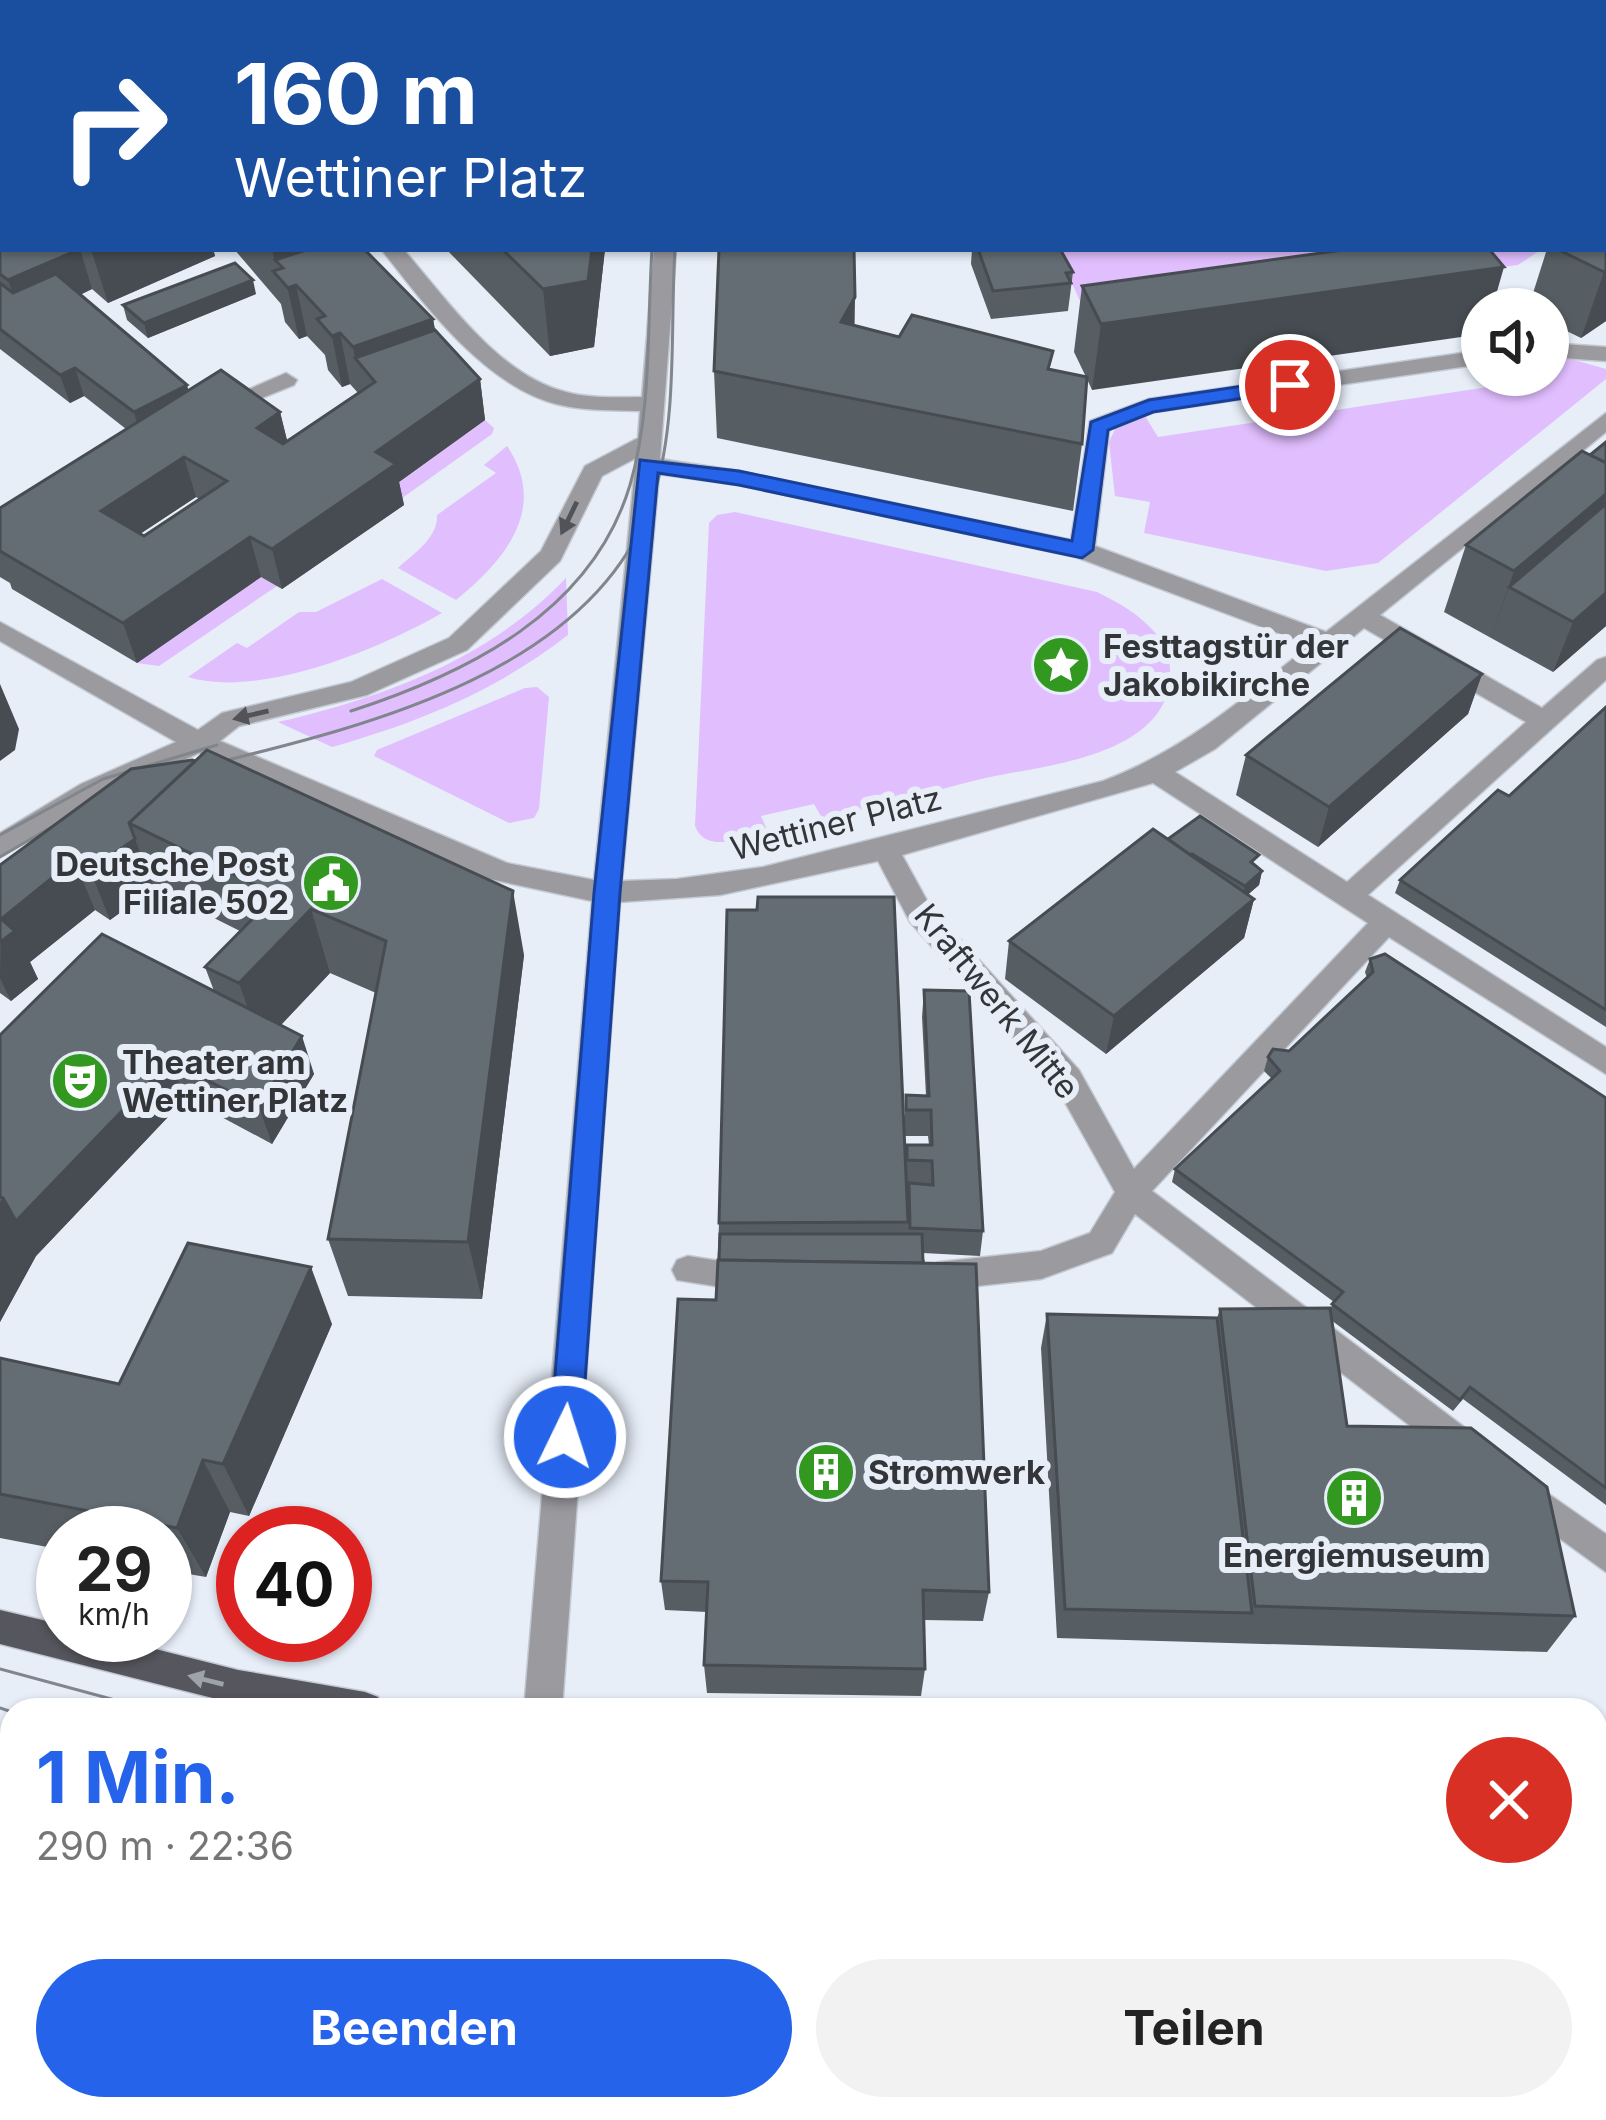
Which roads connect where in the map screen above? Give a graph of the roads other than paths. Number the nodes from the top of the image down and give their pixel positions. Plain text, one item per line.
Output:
1 (395, 252) edge
2 (665, 252) edge
3 (1569, 351) edge
4 (1606, 354) edge
5 (1461, 360) edge
6 (286, 380) dead end
7 (653, 404) junction
8 (200, 418) edge
9 (1606, 420) edge
10 (649, 453) junction
11 (1082, 550) junction
12 (1362, 616) junction
13 (0, 630) edge
14 (1328, 642) junction
15 (1606, 666) edge
16 (1546, 722) junction
17 (200, 742) junction
18 (1155, 772) junction
19 (0, 846) edge
20 (885, 850) junction
21 (607, 893) junction
22 (1348, 897) junction
23 (1386, 922) junction
24 (1606, 1062) edge
25 (1131, 1192) junction
26 (922, 1276) edge
27 (1606, 1556) edge
28 (0, 1627) edge
29 (296, 1698) edge
30 (544, 1698) edge

1 - 7 street
2 - 7 street
3 - 4 street
5 - 11 street
6 - 8 street
7 - 10 street
9 - 12 street, Wettiner Platz
10 - 11 street
10 -> 17 street
10 - 21 street
11 - 14 street
12 - 14 street, Wettiner Platz
12 - 16 street
13 - 17 street, Wettiner Platz
14 - 18 street, Wettiner Platz
15 - 16 street
16 - 22 street
17 - 19 street
17 - 21 street, Wettiner Platz
18 - 20 street, Wettiner Platz
18 - 22 street
20 - 21 street, Wettiner Platz
20 - 25 street, Kraftwerk Mitte
21 - 30 street
22 - 23 street
23 - 24 street
23 - 25 street
25 - 26 street
25 - 27 street
29 -> 28 main road

